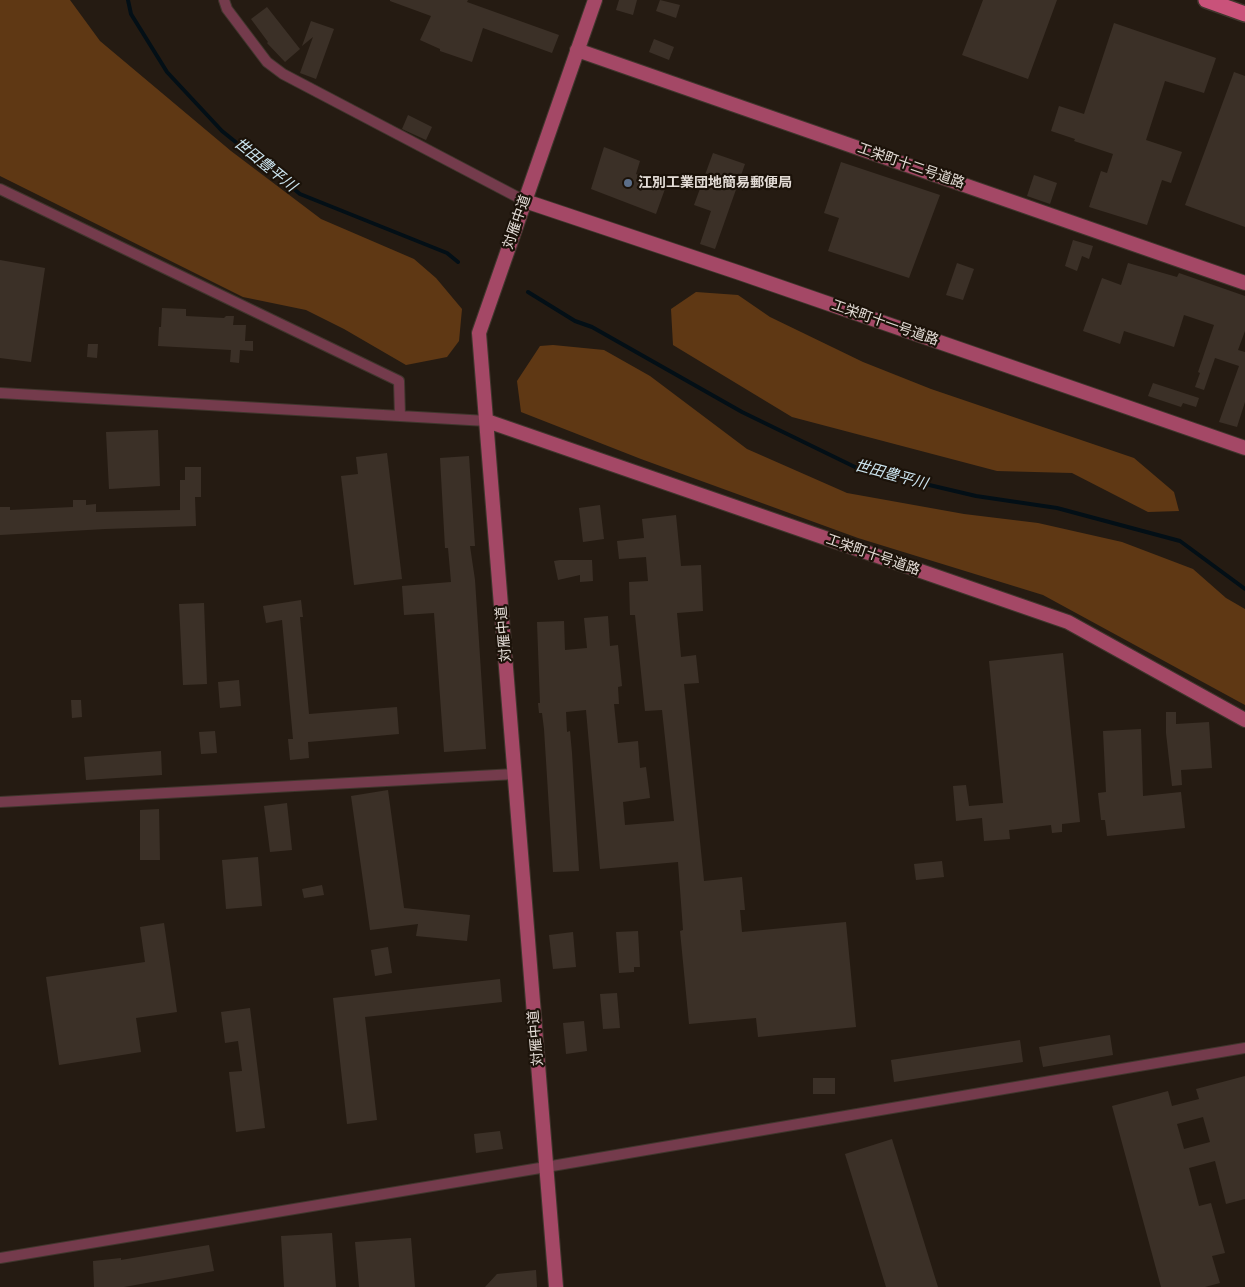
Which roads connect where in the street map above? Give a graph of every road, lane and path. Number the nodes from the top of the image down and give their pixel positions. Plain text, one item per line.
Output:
1 (224, 0) edge
2 (595, 0) edge
3 (1206, 0) edge
4 (1245, 14) edge
5 (577, 50) junction
6 (0, 189) edge
7 (525, 201) junction
8 (1245, 283) edge
9 (0, 393) edge
10 (400, 416) junction
11 (487, 421) junction
12 (1245, 448) edge
13 (1245, 720) edge
14 (515, 774) junction
15 (0, 802) edge
16 (1245, 1048) edge
17 (546, 1167) junction
18 (0, 1258) edge
19 (556, 1287) edge

1 - 7 street
2 - 5 street, 対雁中道
3 - 4 main road
5 - 7 street, 対雁中道
5 - 8 street, 工栄町十二号道路
6 - 10 street
7 - 11 street, 対雁中道
7 - 12 street, 工栄町十一号道路
9 - 10 street
10 - 11 street
11 - 13 street, 工栄町十号道路
11 - 14 street, 対雁中道
14 - 15 street
14 - 17 street, 対雁中道
16 - 17 street
17 - 18 street
17 - 19 street, 対雁中道

